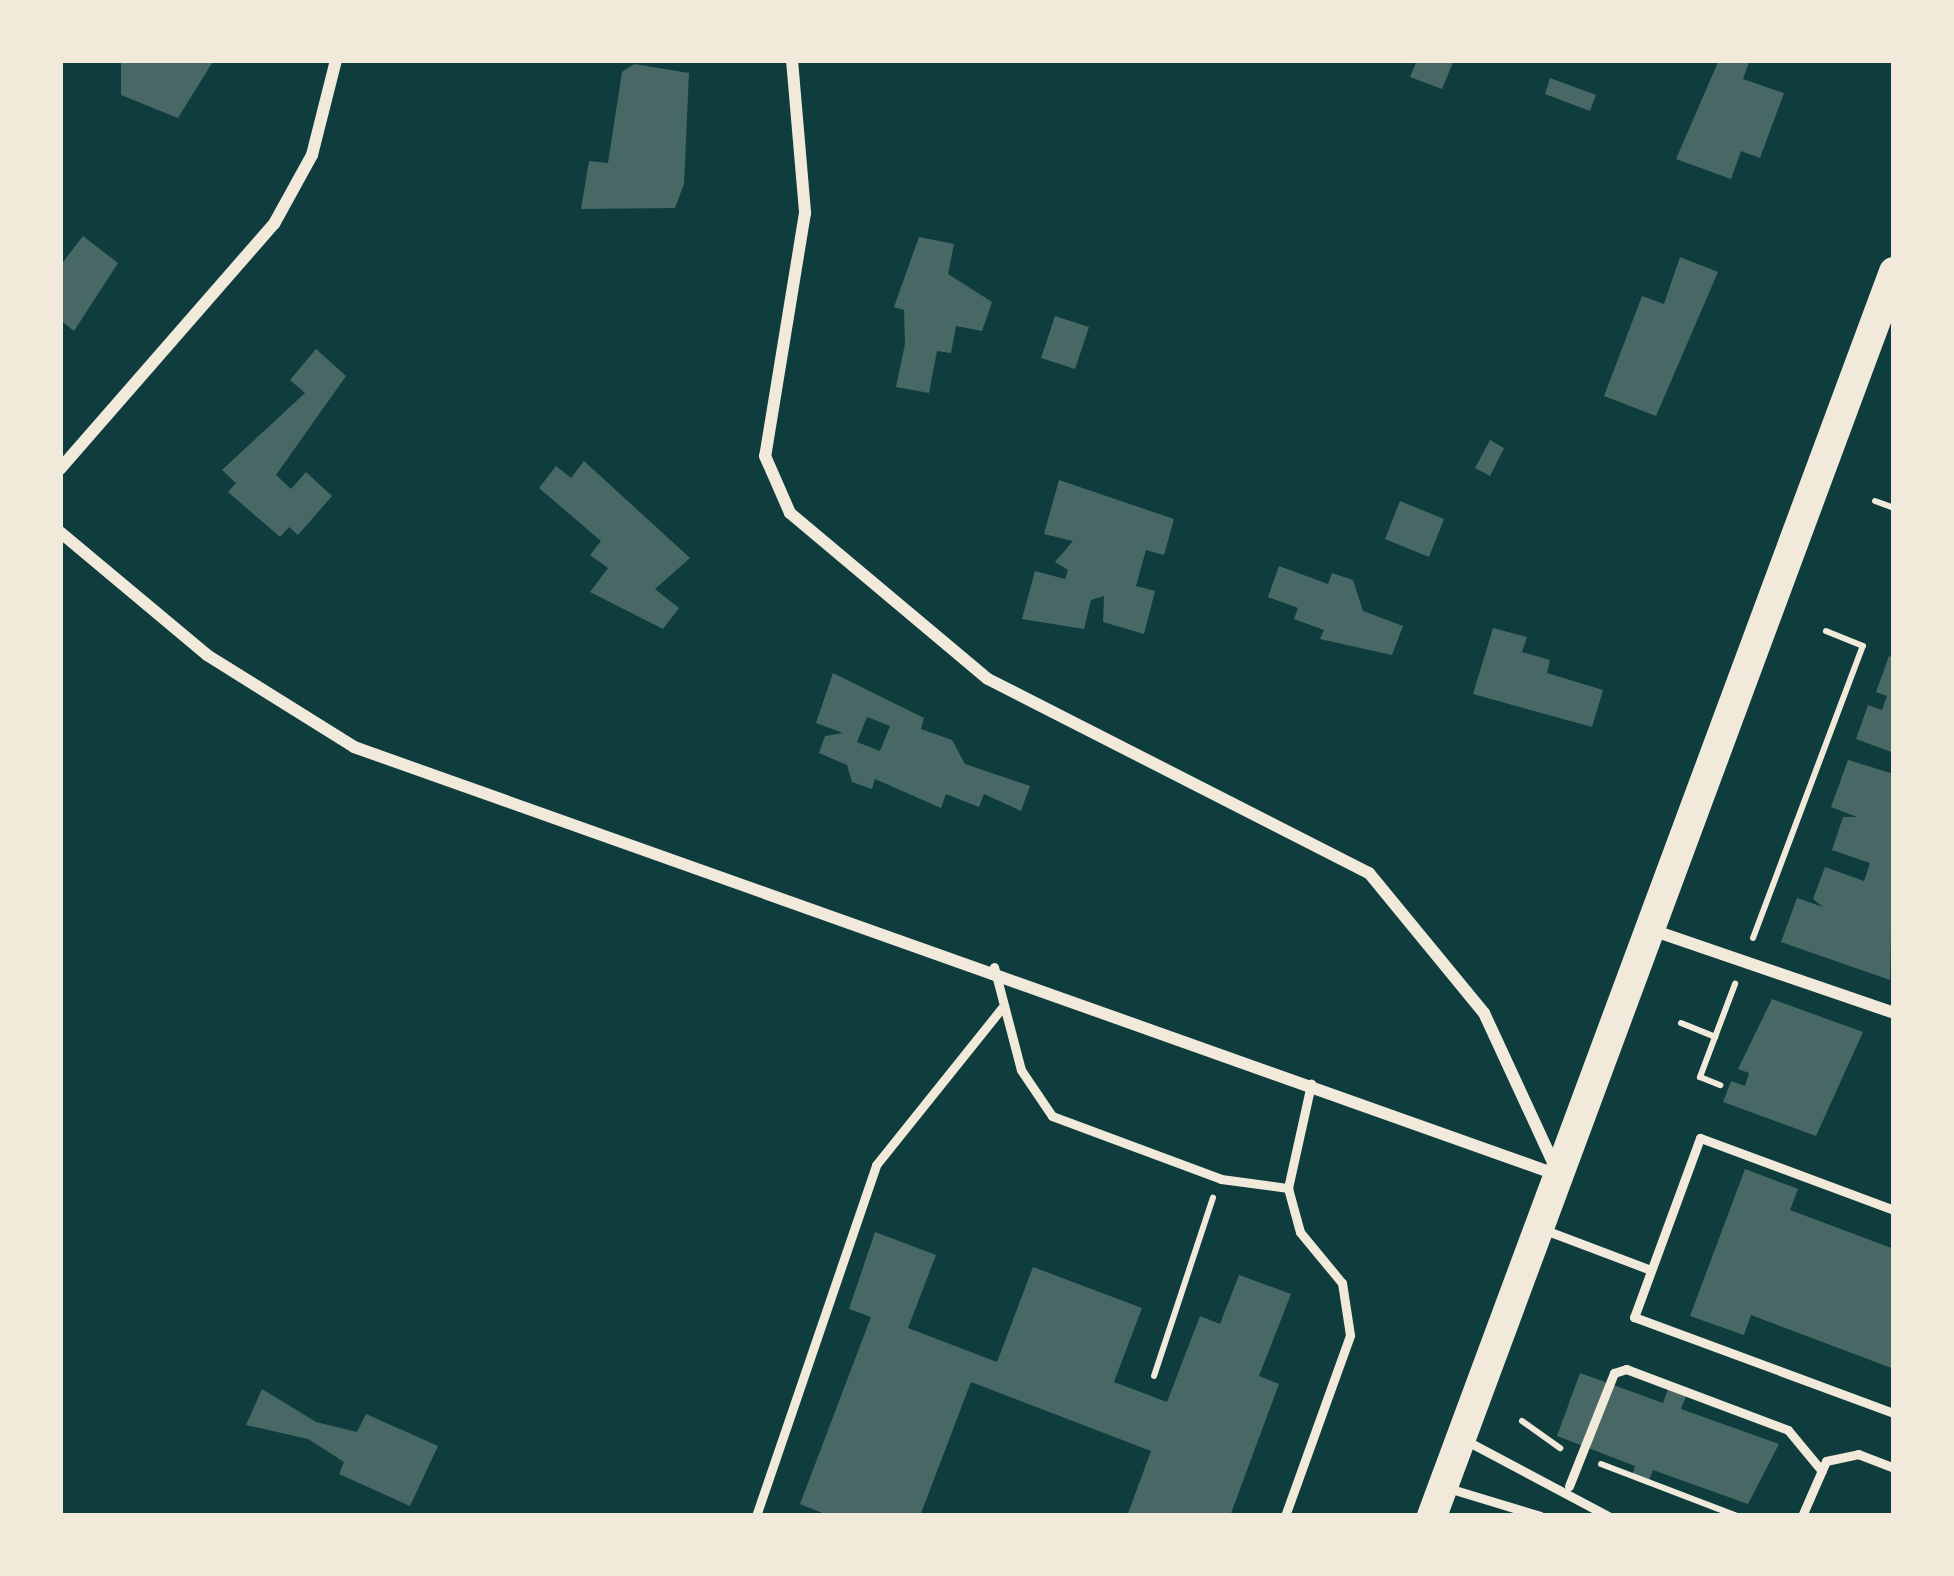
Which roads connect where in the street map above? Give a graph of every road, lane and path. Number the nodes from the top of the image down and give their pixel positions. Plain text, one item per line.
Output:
1 (336, 60) edge
2 (792, 60) edge
3 (1894, 272) edge
4 (60, 469) edge
5 (1875, 501) dead end
6 (1894, 508) edge
7 (60, 532) edge
8 (1826, 631) dead end
9 (1651, 929) junction
10 (1743, 964) junction
11 (994, 967) junction
12 (1002, 1008) junction
13 (1894, 1013) edge
14 (1681, 1024) dead end
15 (1715, 1037) junction
16 (1311, 1084) junction
17 (1720, 1085) dead end
18 (1559, 1176) junction
19 (1221, 1179) junction
20 (1288, 1188) junction
21 (1894, 1210) edge
22 (1540, 1228) junction
23 (1651, 1270) junction
24 (1154, 1376) dead end
25 (1894, 1413) edge
26 (1522, 1421) dead end
27 (1461, 1438) junction
28 (1581, 1456) junction
29 (1894, 1468) edge
30 (1822, 1471) junction
31 (1569, 1486) junction
32 (1437, 1502) edge
33 (756, 1516) edge
34 (1285, 1516) edge
35 (1540, 1516) edge
36 (1608, 1516) edge
37 (1737, 1516) edge
38 (1802, 1516) edge

1 - 4 street
2 - 18 street
3 - 9 main road
5 - 6 path
7 - 11 street
8 - 10 path
9 - 10 street
9 - 18 main road
10 - 13 street
10 - 15 path
11 - 12 lane
11 - 16 street
12 - 19 lane
12 - 33 lane
14 - 15 path
15 - 17 path
16 - 18 street
16 - 20 lane
18 - 22 main road
19 - 20 lane
19 - 24 path
20 - 34 lane
21 - 23 lane
22 - 23 lane
22 - 27 main road
23 - 25 lane
26 - 28 path
27 - 31 lane
27 - 32 main road
28 - 30 lane
28 - 31 lane
28 - 37 path
29 - 30 lane
30 - 38 lane
31 - 36 lane
32 - 35 lane

